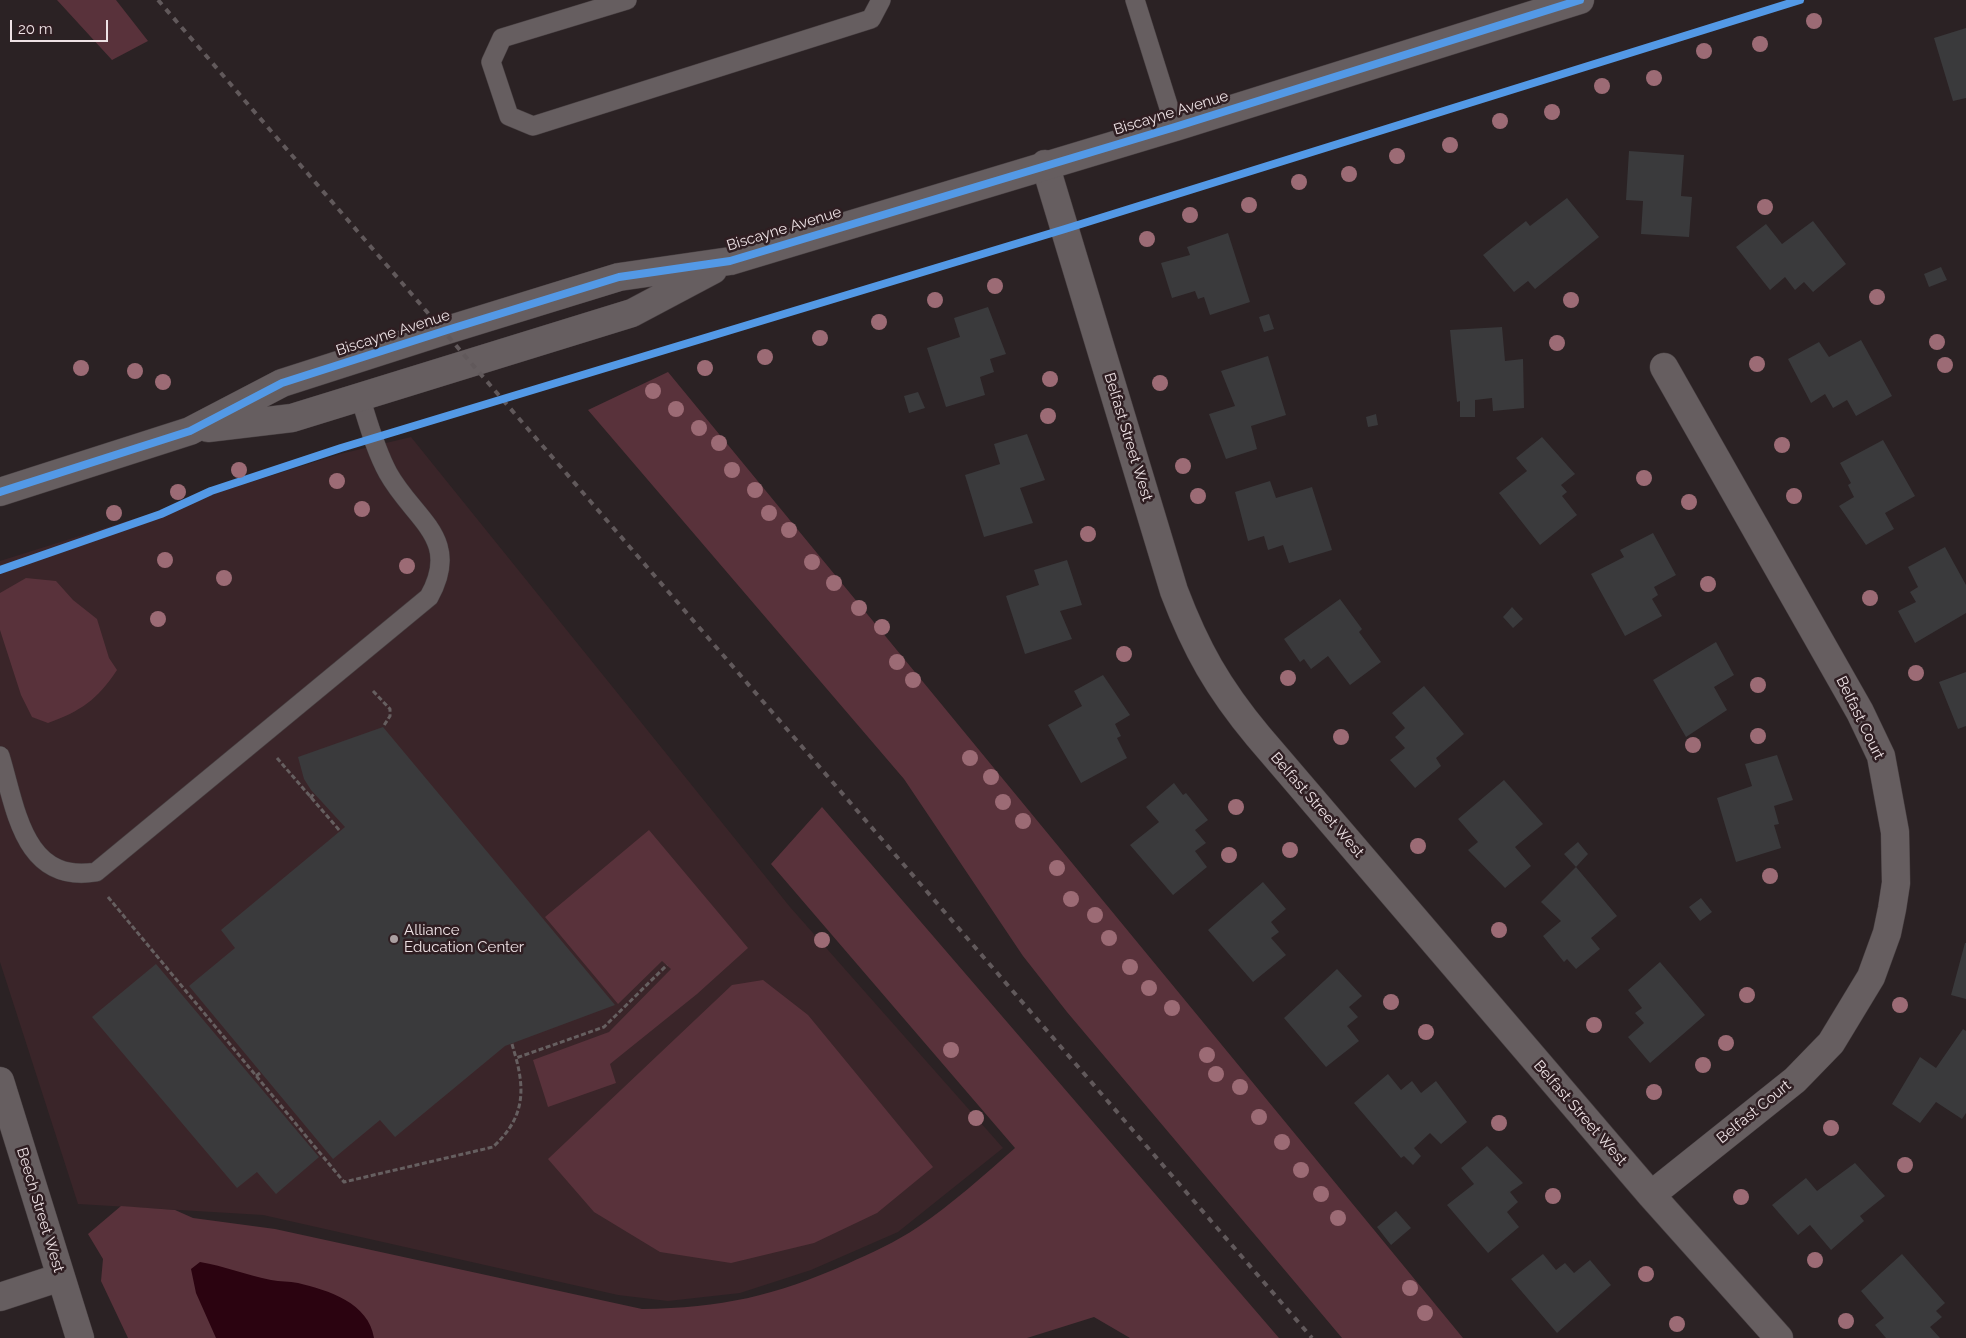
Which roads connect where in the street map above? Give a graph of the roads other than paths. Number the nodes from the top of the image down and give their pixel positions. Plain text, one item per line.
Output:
1 (628, 0) edge
2 (881, 0) edge
3 (1135, 0) edge
4 (1580, 0) edge
5 (1175, 127) junction
6 (1045, 164) junction
7 (730, 260) junction
8 (1664, 367) dead end
9 (360, 397) junction
10 (190, 431) junction
11 (0, 492) edge
12 (0, 756) edge
13 (0, 1081) edge
14 (1651, 1195) junction
15 (61, 1278) junction
16 (0, 1297) edge
17 (80, 1338) edge
18 (1778, 1338) edge

1 - 2 lane
3 - 5 lane
4 - 5 street, Biscayne Avenue
5 - 6 street, Biscayne Avenue
6 - 7 street, Biscayne Avenue
6 - 14 street, Belfast Street West
7 - 9 street, Biscayne Avenue
7 - 10 street, Biscayne Avenue
8 - 14 street, Belfast Court
9 - 10 street, Biscayne Avenue
9 - 12 lane
10 - 11 street, Biscayne Avenue
13 - 15 street, Beech Street West
14 - 18 street, Belfast Street West
15 - 16 street
15 - 17 street, Beech Street West

